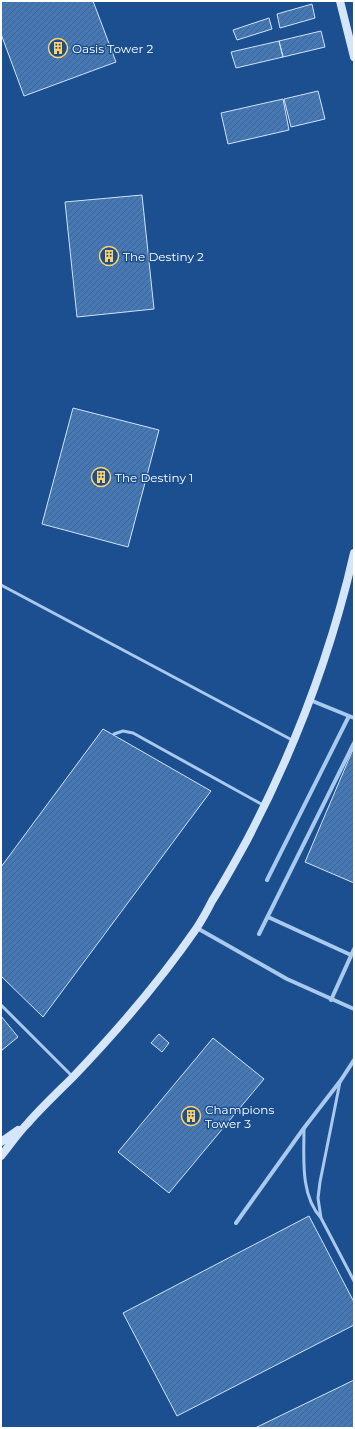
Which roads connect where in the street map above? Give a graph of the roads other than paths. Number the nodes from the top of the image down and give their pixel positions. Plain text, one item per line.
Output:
1 (340, 1) edge
2 (354, 57) edge
3 (354, 553) edge
4 (1, 585) edge
5 (310, 700) junction
6 (349, 716) junction
7 (354, 718) edge
8 (114, 734) dead end
9 (294, 741) junction
10 (354, 743) edge
11 (265, 806) junction
12 (267, 880) dead end
13 (268, 917) junction
14 (197, 928) junction
15 (260, 934) dead end
16 (354, 949) edge
17 (351, 955) junction
18 (331, 1000) junction
19 (1, 1005) edge
20 (354, 1009) edge
21 (354, 1060) edge
22 (73, 1077) junction
23 (341, 1080) junction
24 (27, 1124) junction
25 (304, 1128) junction
26 (1, 1142) edge
27 (1, 1156) edge
28 (321, 1218) junction
29 (236, 1223) dead end
30 (354, 1281) edge

1 - 2 main road
3 - 5 main road
4 - 9 lane
5 - 6 street
5 - 9 main road
6 - 7 street
6 - 12 street
8 - 11 lane
9 - 11 main road
10 - 13 street
11 - 14 main road
13 - 15 street
13 - 17 street
14 - 18 street
14 - 22 main road
16 - 17 street
17 - 18 street
18 - 20 street
19 - 22 lane
21 - 23 street
22 - 24 main road
23 - 25 street
23 - 28 lane
24 - 26 main road
24 - 27 main road
25 - 28 lane
25 - 29 street
28 - 30 lane

